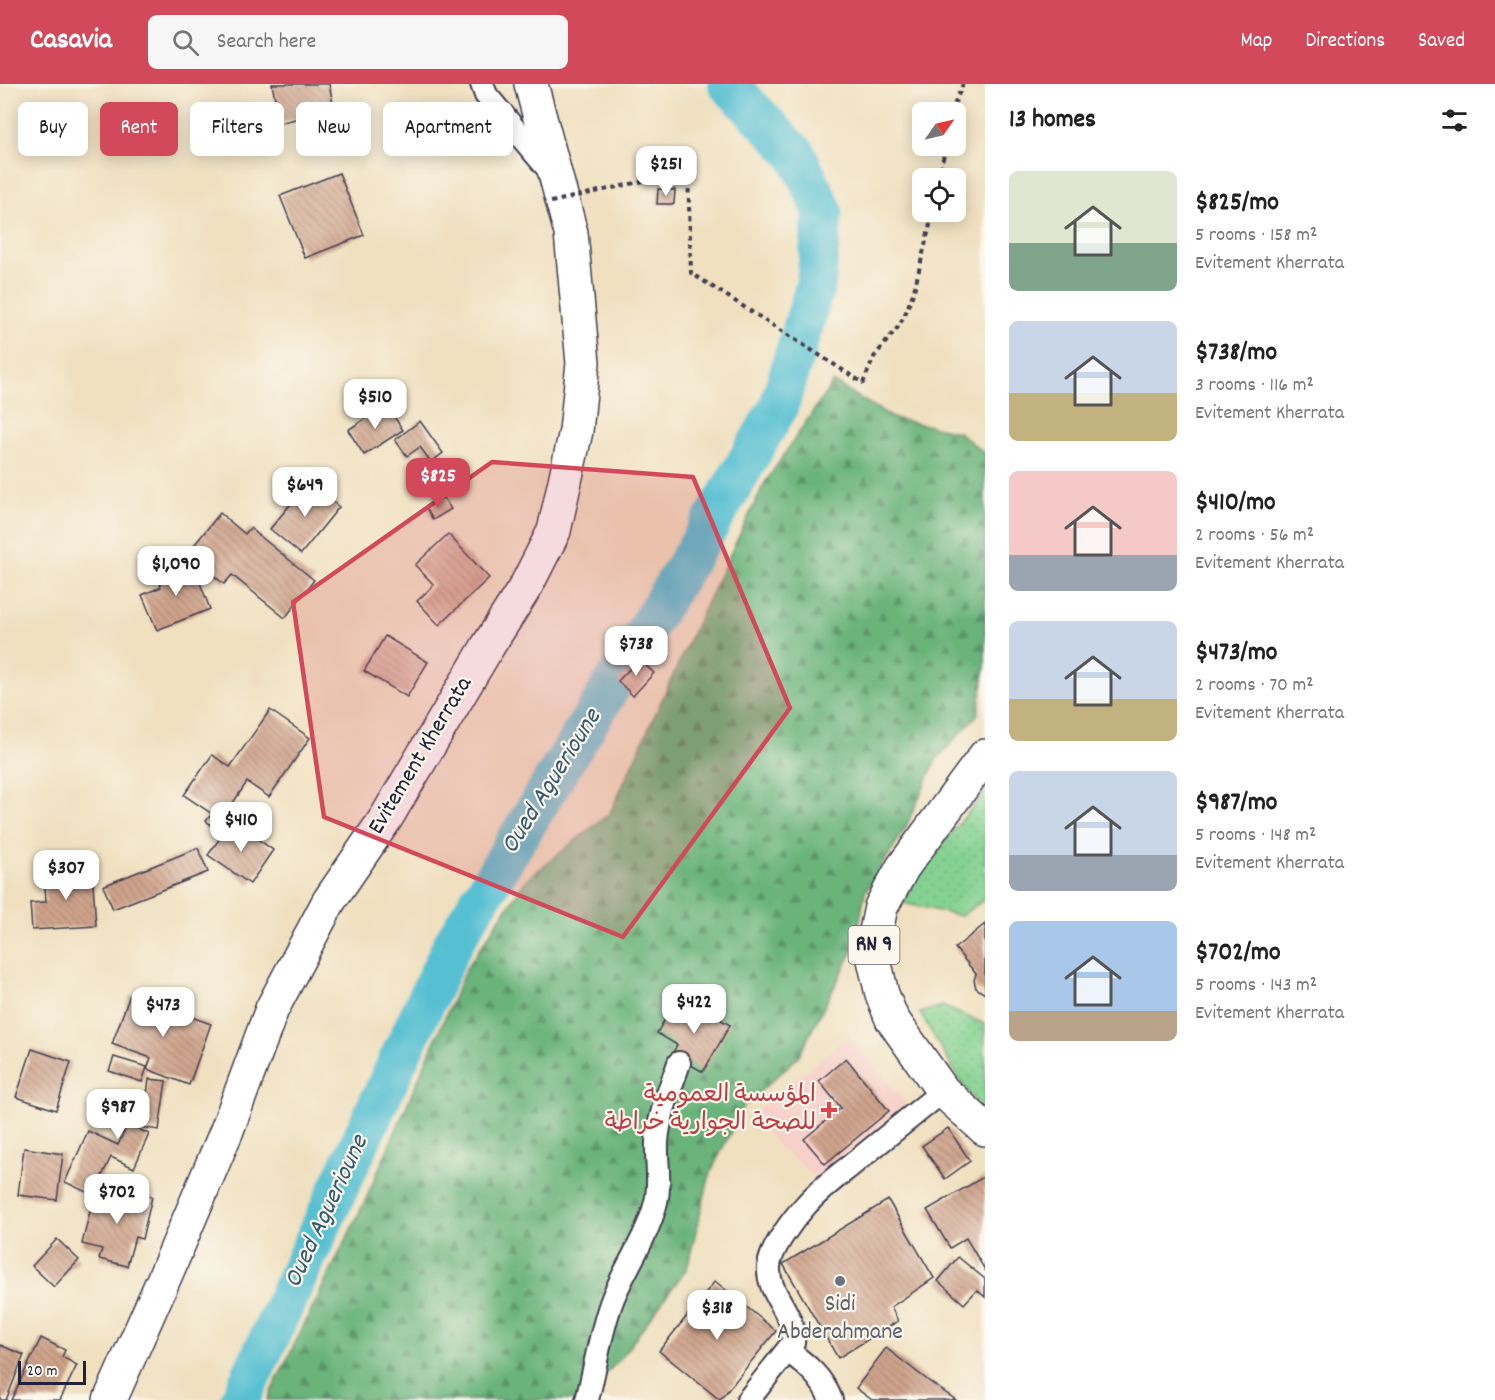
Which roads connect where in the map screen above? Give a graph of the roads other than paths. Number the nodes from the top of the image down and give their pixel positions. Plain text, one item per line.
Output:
1 (482, 84) edge
2 (531, 84) edge
3 (555, 192) junction
4 (985, 756) edge
5 (679, 1063) dead end
6 (943, 1091) junction
7 (985, 1129) edge
8 (788, 1351) junction
9 (751, 1399) edge
10 (110, 1400) edge
11 (587, 1400) edge
12 (831, 1400) edge

1 - 3 street
2 - 3 main road, Evitement Kherrata
3 - 10 main road, Evitement Kherrata
4 - 6 main road, RN 9
5 - 11 street
6 - 7 main road, RN 9
6 - 8 street
8 - 9 street
8 - 12 street

